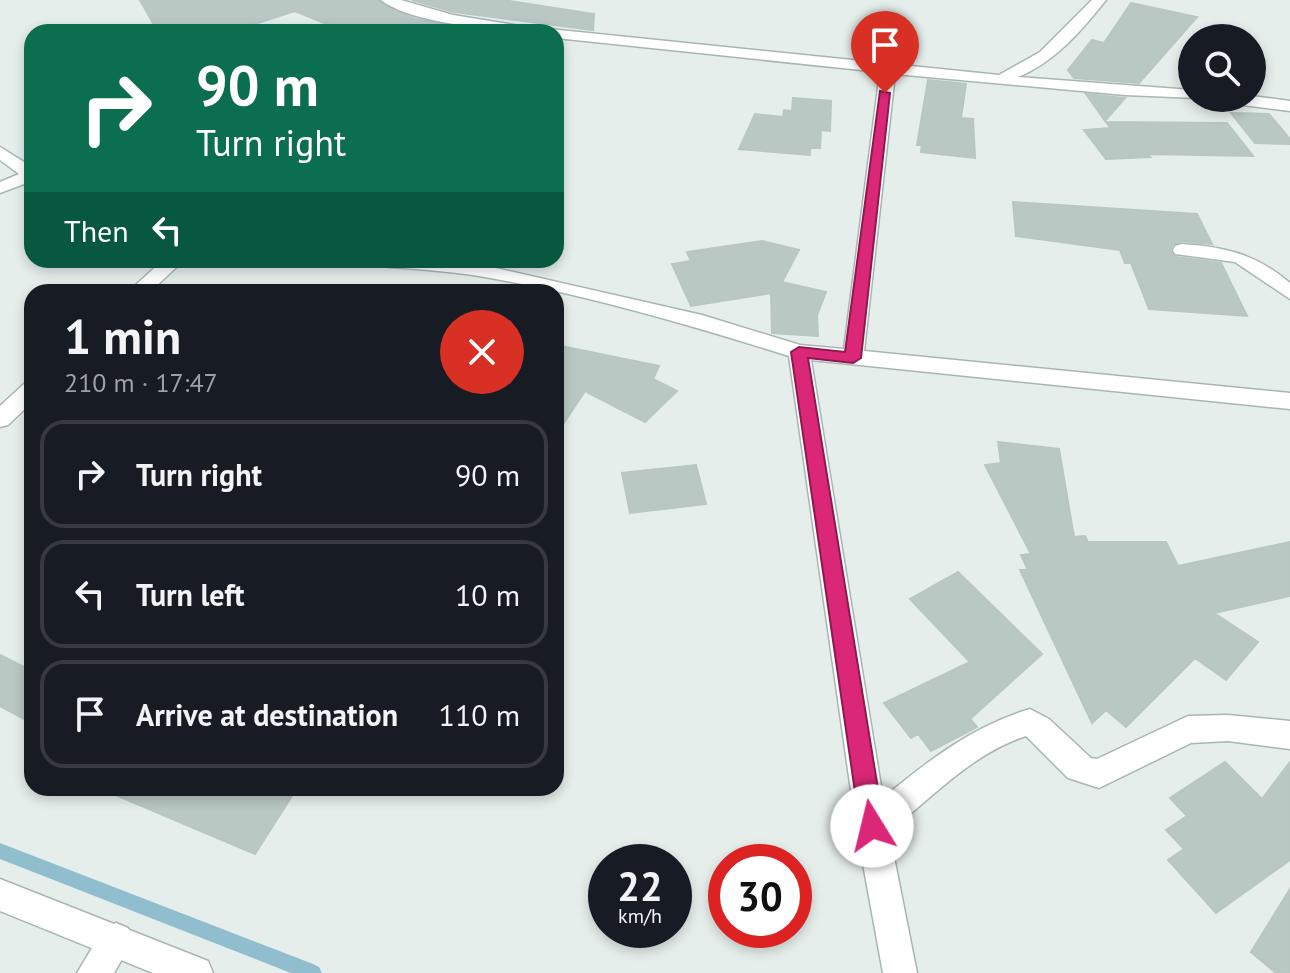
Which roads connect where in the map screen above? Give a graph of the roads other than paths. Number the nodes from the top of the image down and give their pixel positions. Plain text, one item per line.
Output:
1 (388, 0) edge
2 (1099, 0) edge
3 (492, 24) edge
4 (564, 33) edge
5 (888, 70) junction
6 (999, 78) junction
7 (1178, 94) edge
8 (1266, 103) edge
9 (1290, 106) edge
10 (0, 152) edge
11 (24, 169) edge
12 (24, 178) edge
13 (0, 188) edge
14 (1182, 250) dead end
15 (165, 268) edge
16 (459, 268) edge
17 (147, 284) edge
18 (544, 284) edge
19 (564, 288) edge
20 (1290, 293) edge
21 (799, 352) junction
22 (853, 358) junction
23 (24, 396) edge
24 (1290, 401) edge
25 (0, 419) edge
26 (1290, 735) edge
27 (872, 826) junction
28 (0, 895) edge
29 (116, 940) junction
30 (94, 973) edge
31 (196, 973) edge
32 (900, 973) edge

1 - 3 street
2 - 6 street
4 - 5 street
5 - 6 street
5 - 22 street
6 - 7 street
8 - 9 street
10 - 11 street
12 - 13 street
14 - 20 street
15 - 17 street
16 - 18 street
19 - 21 street
21 - 22 street
21 - 27 street
22 - 24 street
23 - 25 street
26 - 27 street
27 - 32 street
28 - 29 street
29 - 30 street
29 - 31 street

